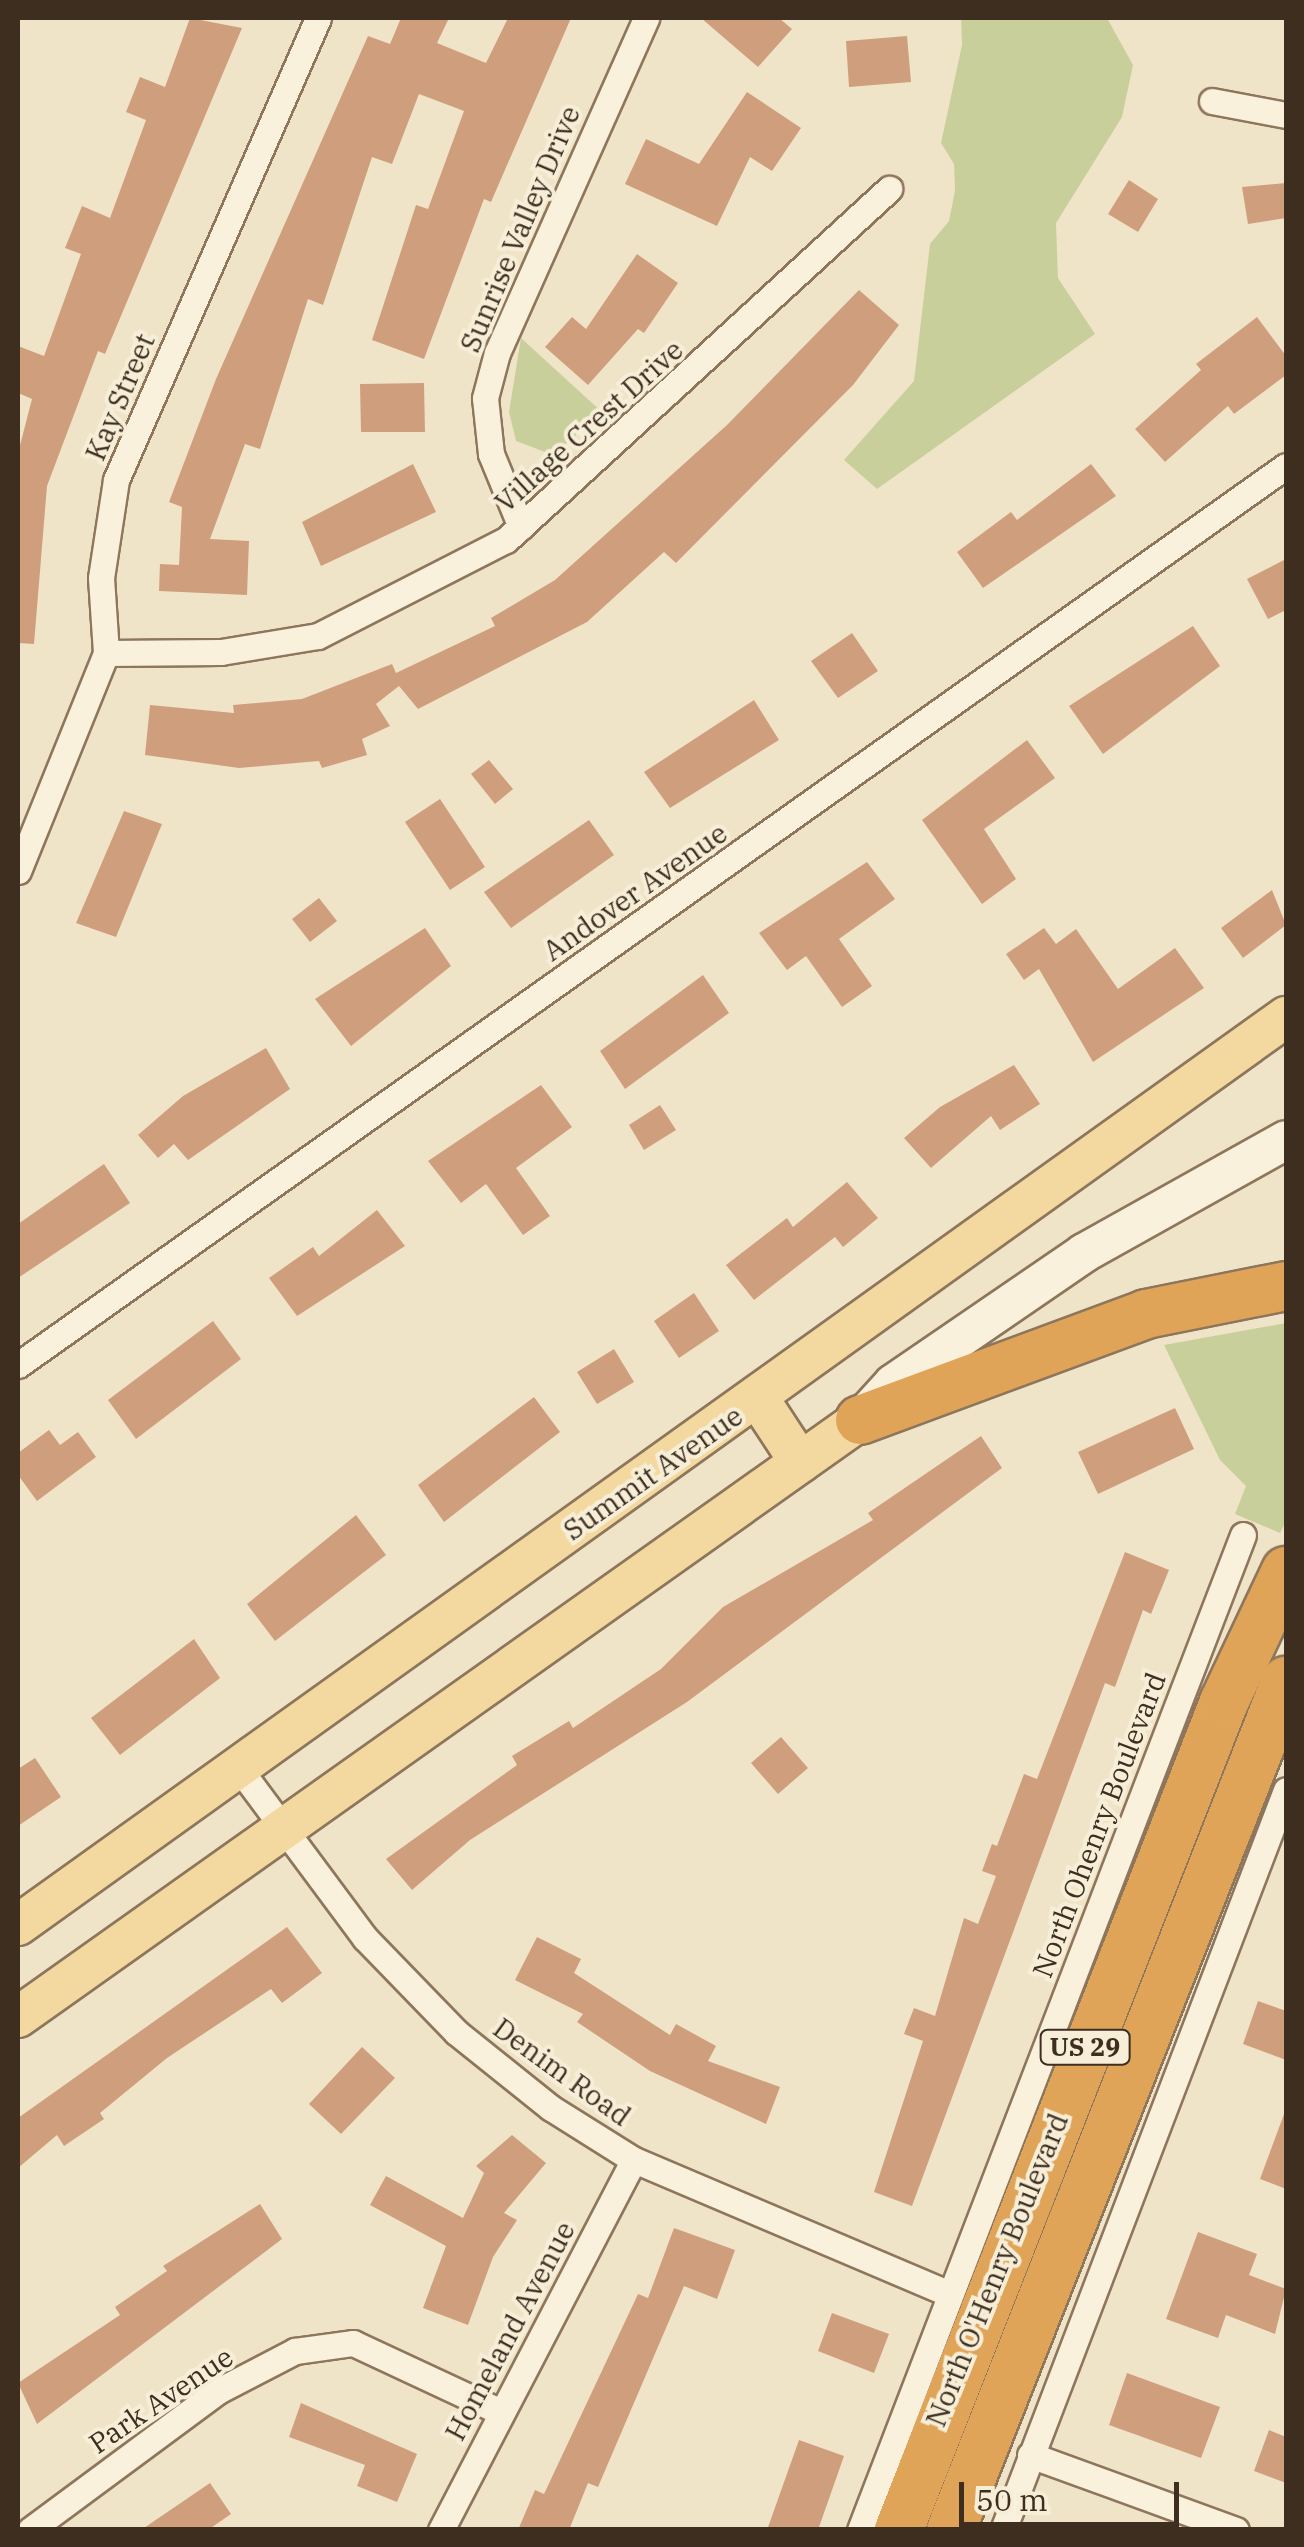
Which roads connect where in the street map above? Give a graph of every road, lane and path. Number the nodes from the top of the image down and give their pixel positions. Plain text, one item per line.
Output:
1 (318, 18) edge
2 (646, 18) edge
3 (1212, 101) dead end
4 (1286, 115) edge
5 (889, 189) dead end
6 (1286, 466) edge
7 (521, 528) junction
8 (106, 653) junction
9 (18, 870) edge
10 (1286, 1017) edge
11 (1286, 1140) edge
12 (1286, 1286) edge
13 (18, 1365) edge
14 (758, 1398) junction
15 (860, 1420) junction
16 (800, 1462) junction
17 (1242, 1534) dead end
18 (1286, 1571) edge
19 (1286, 1681) edge
20 (238, 1767) junction
21 (1286, 1790) edge
22 (282, 1827) junction
23 (18, 1926) edge
24 (18, 2017) edge
25 (634, 2160) junction
26 (949, 2294) junction
27 (501, 2412) junction
28 (1030, 2455) junction
29 (30, 2530) edge
30 (441, 2530) edge
31 (860, 2530) edge
32 (899, 2530) edge
33 (951, 2530) edge
34 (1003, 2530) edge
35 (1236, 2530) edge

1 - 8 street, Kay Street
2 - 7 street, Sunrise Valley Drive
3 - 4 street
5 - 7 street, Village Crest Drive
6 - 13 street, Andover Avenue
7 - 8 street, Village Crest Drive
8 - 9 street, Kay Street
10 - 14 main road, Summit Avenue
11 - 15 main road
12 - 15 highway
14 - 16 main road
14 - 20 main road, Summit Avenue
15 - 16 main road
16 - 22 main road
17 - 26 street, North Ohenry Boulevard
18 - 32 highway, North O'Henry Boulevard / US 29
19 - 33 highway, North O'Henry Boulevard / US 29
20 - 22 street, Denim Road
20 - 23 main road, Summit Avenue
21 - 28 street
22 - 24 main road
22 - 25 street, Denim Road
25 - 26 street, Denim Road
25 - 27 street, Homeland Avenue
26 - 31 street, North Ohenry Boulevard
27 - 29 street, Park Avenue
27 - 30 street, Homeland Avenue
28 - 34 street
28 - 35 street

